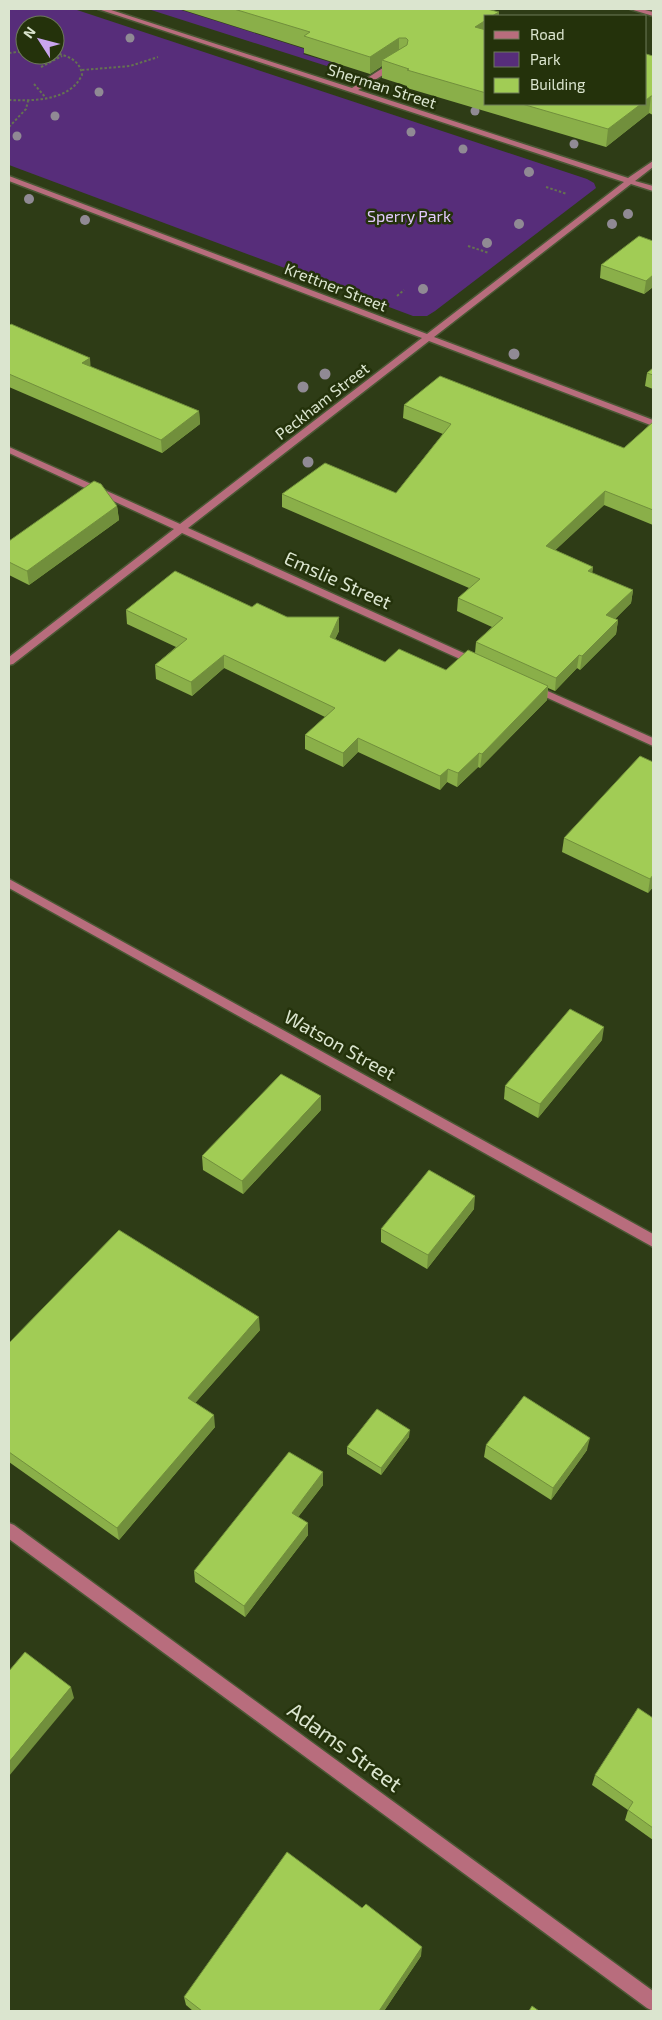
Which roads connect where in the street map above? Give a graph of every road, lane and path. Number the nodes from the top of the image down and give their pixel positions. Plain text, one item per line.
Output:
1 (102, 9) edge
2 (634, 9) edge
3 (653, 14) edge
4 (191, 38) junction
5 (65, 56) edge
6 (403, 59) edge
7 (45, 65) edge
8 (41, 67) dead end
9 (82, 70) junction
10 (34, 84) dead end
11 (352, 91) junction
12 (46, 98) junction
13 (9, 100) edge
14 (28, 101) junction
15 (9, 127) edge
16 (653, 163) edge
17 (9, 178) edge
18 (629, 182) junction
19 (653, 189) edge
20 (468, 246) dead end
21 (490, 253) dead end
22 (428, 338) junction
23 (653, 423) edge
24 (9, 450) edge
25 (181, 528) junction
26 (9, 662) edge
27 (488, 668) edge
28 (523, 683) edge
29 (653, 742) edge
30 (9, 882) edge
31 (653, 1241) edge
32 (9, 1530) edge
33 (653, 2002) edge

1 - 4 street, Sherman Street
2 - 3 street
4 - 9 path
4 - 11 street, Sherman Street
5 - 9 path
6 - 11 street
7 - 8 path
9 - 12 path
10 - 12 path
11 - 18 street, Sherman Street
12 - 14 path
13 - 14 path
14 - 15 path
16 - 18 street, Peckham Street
17 - 22 street, Krettner Street
18 - 19 street, Sherman Street
18 - 22 street, Peckham Street
20 - 21 path
22 - 23 street, Krettner Street
22 - 25 street, Peckham Street
24 - 25 street, Emslie Street
25 - 26 street, Peckham Street
25 - 27 street, Emslie Street
28 - 29 street
30 - 31 street, Watson Street
32 - 33 street, Adams Street

